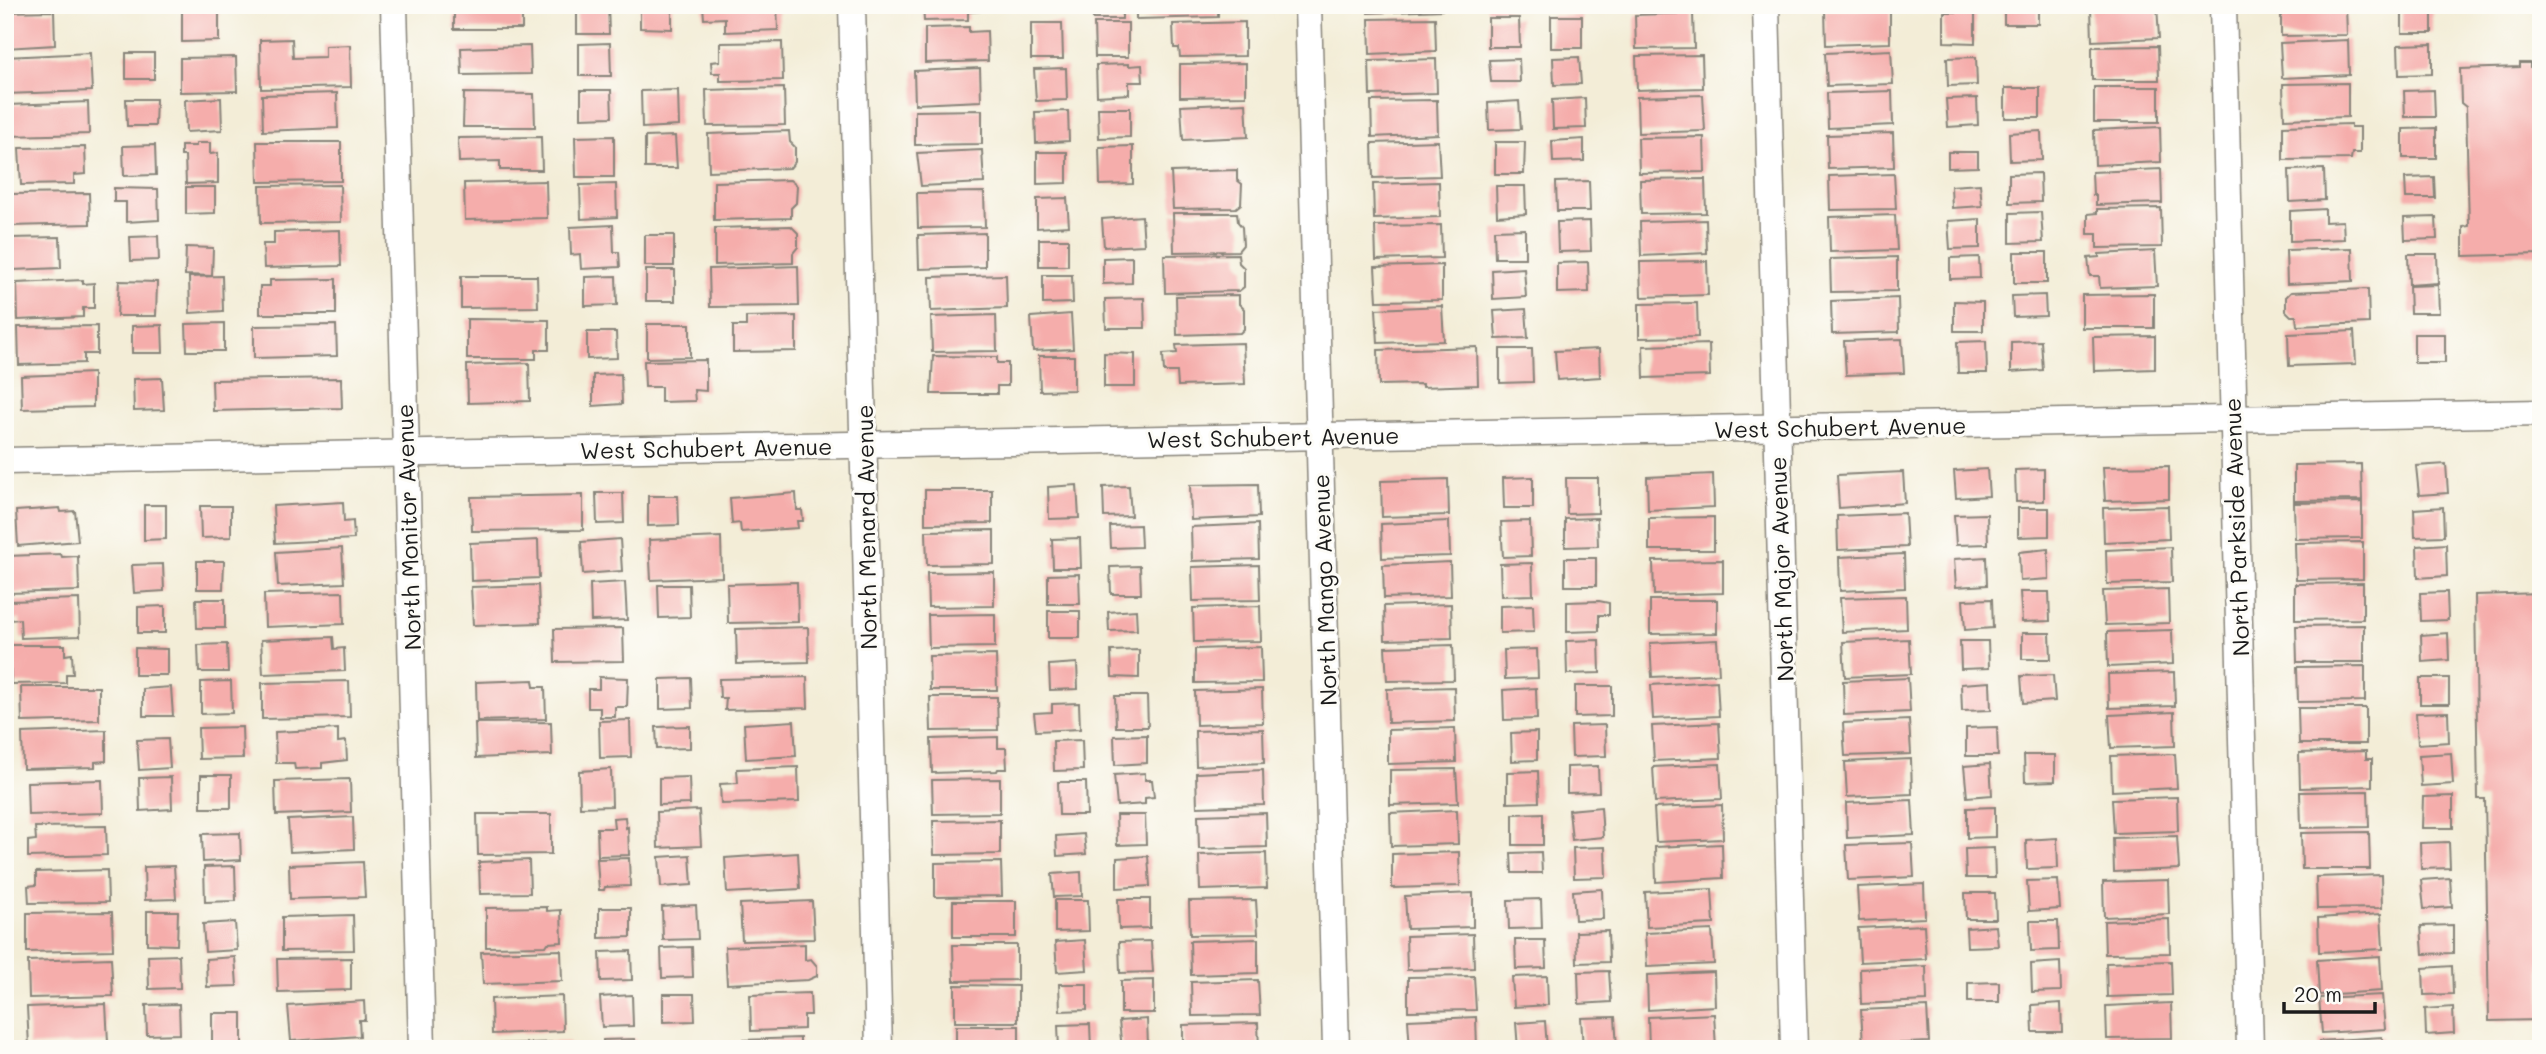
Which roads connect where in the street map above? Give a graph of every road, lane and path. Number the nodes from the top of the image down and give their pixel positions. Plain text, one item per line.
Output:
1 (394, 5) edge
2 (852, 5) edge
3 (1308, 5) edge
4 (1766, 5) edge
5 (2222, 5) edge
6 (2541, 413) edge
7 (2234, 419) junction
8 (1777, 428) junction
9 (1320, 436) junction
10 (863, 445) junction
11 (406, 454) junction
12 (5, 461) edge
13 (422, 1049) edge
14 (879, 1049) edge
15 (1336, 1049) edge
16 (1794, 1049) edge
17 (2250, 1049) edge

1 - 11 street, North Monitor Avenue
2 - 10 street, North Menard Avenue
3 - 9 street, North Mango Avenue
4 - 8 street, North Major Avenue
5 - 7 street, North Parkside Avenue
6 - 7 street, West Schubert Avenue
7 - 8 street, West Schubert Avenue
7 - 17 street, North Parkside Avenue
8 - 9 street, West Schubert Avenue
8 - 16 street, North Major Avenue
9 - 10 street, West Schubert Avenue
9 - 15 street, North Mango Avenue
10 - 11 street, West Schubert Avenue
10 - 14 street, North Menard Avenue
11 - 12 street, West Schubert Avenue
11 - 13 street, North Monitor Avenue

